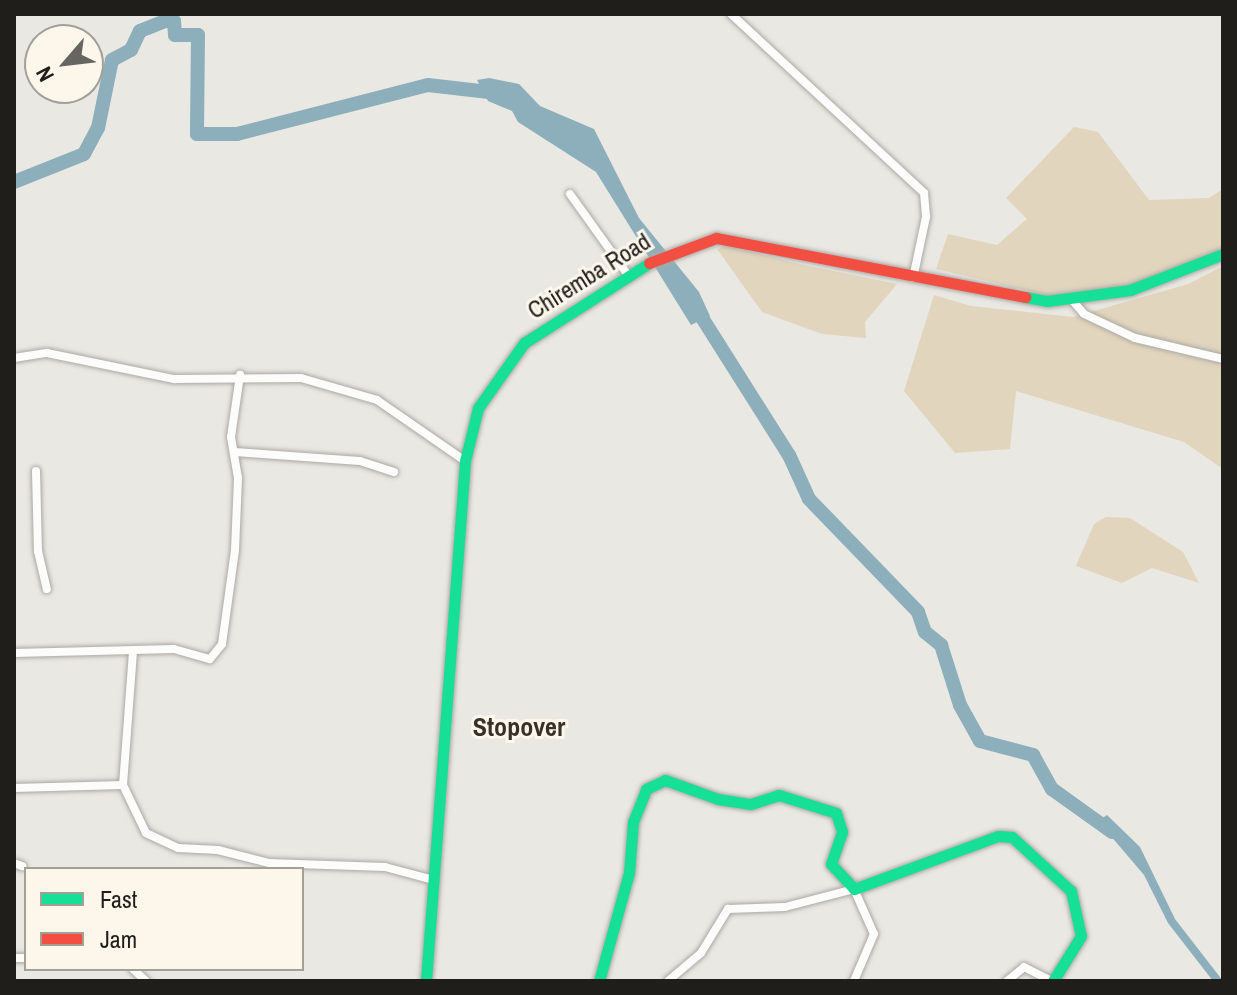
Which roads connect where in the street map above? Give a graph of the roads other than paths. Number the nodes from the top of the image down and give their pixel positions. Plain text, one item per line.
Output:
1 (731, 14) edge
2 (570, 194) dead end
3 (1223, 254) edge
4 (628, 275) junction
5 (913, 279) junction
6 (1072, 300) junction
7 (14, 358) edge
8 (1223, 359) edge
9 (240, 375) junction
10 (235, 452) junction
11 (465, 461) junction
12 (36, 471) dead end
13 (394, 472) dead end
14 (47, 589) dead end
15 (133, 652) junction
16 (14, 653) edge
17 (123, 785) junction
18 (14, 788) edge
19 (430, 879) junction
20 (854, 889) junction
21 (426, 981) edge
22 (599, 981) edge
23 (668, 981) edge
24 (854, 981) edge
25 (1007, 981) edge
26 (1052, 981) edge

1 - 5 street
2 - 4 street
3 - 6 main road, Chiremba Road
4 - 5 main road, Chiremba Road
4 - 11 main road, Chiremba Road
5 - 6 main road, Chiremba Road
6 - 8 street
7 - 9 street
9 - 10 street
9 - 11 street
10 - 13 street
10 - 15 street
11 - 19 main road, Chiremba Road
12 - 14 street
15 - 16 street
15 - 17 street
17 - 18 street
17 - 19 street
19 - 21 main road, Chiremba Road
20 - 22 main road
20 - 23 street
20 - 24 street
20 - 26 main road
25 - 26 street

